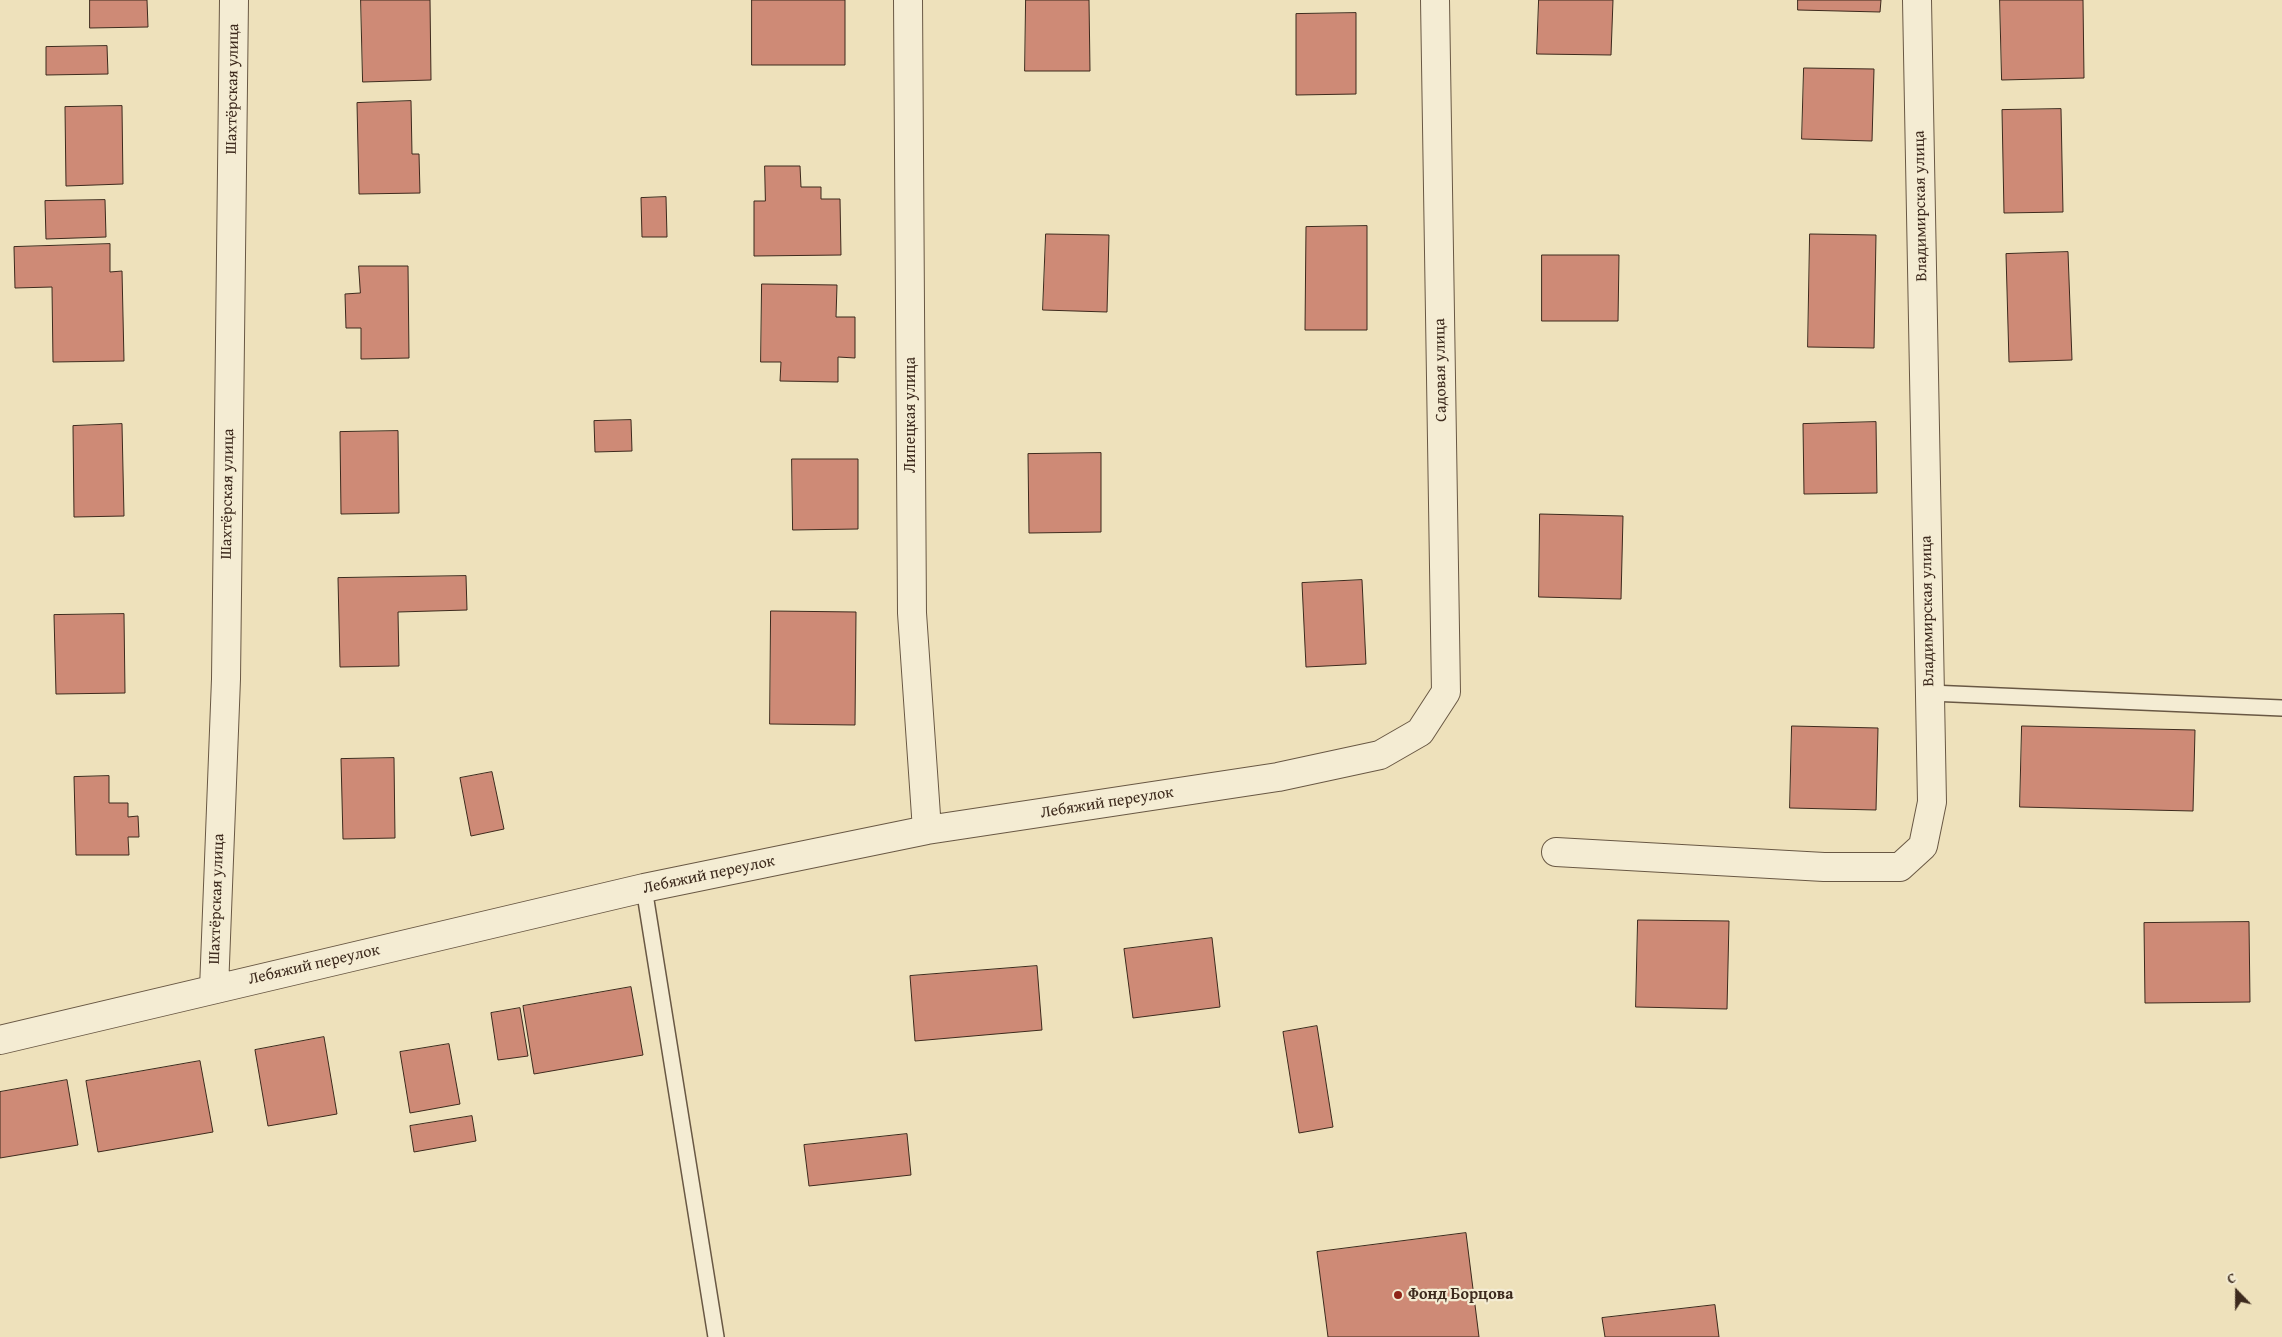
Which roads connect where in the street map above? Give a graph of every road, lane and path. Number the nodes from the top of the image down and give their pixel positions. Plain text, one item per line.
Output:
1 (234, 0) edge
2 (908, 0) edge
3 (1435, 0) edge
4 (1916, 0) edge
5 (1930, 693) junction
6 (2282, 708) edge
7 (1420, 732) joint
8 (927, 830) junction
9 (1556, 852) dead end
10 (644, 888) junction
11 (214, 989) junction
12 (0, 1040) edge
13 (716, 1337) edge

1 - 11 street, Шахтёрская улица
2 - 8 street, Липецкая улица
3 - 7 street, Садовая улица
4 - 5 street, Владимирская улица
5 - 6 lane
5 - 9 street, Владимирская улица
7 - 8 street, Лебяжий переулок
8 - 10 street, Лебяжий переулок
10 - 11 street, Лебяжий переулок
10 - 13 lane
11 - 12 street, Лебяжий переулок

